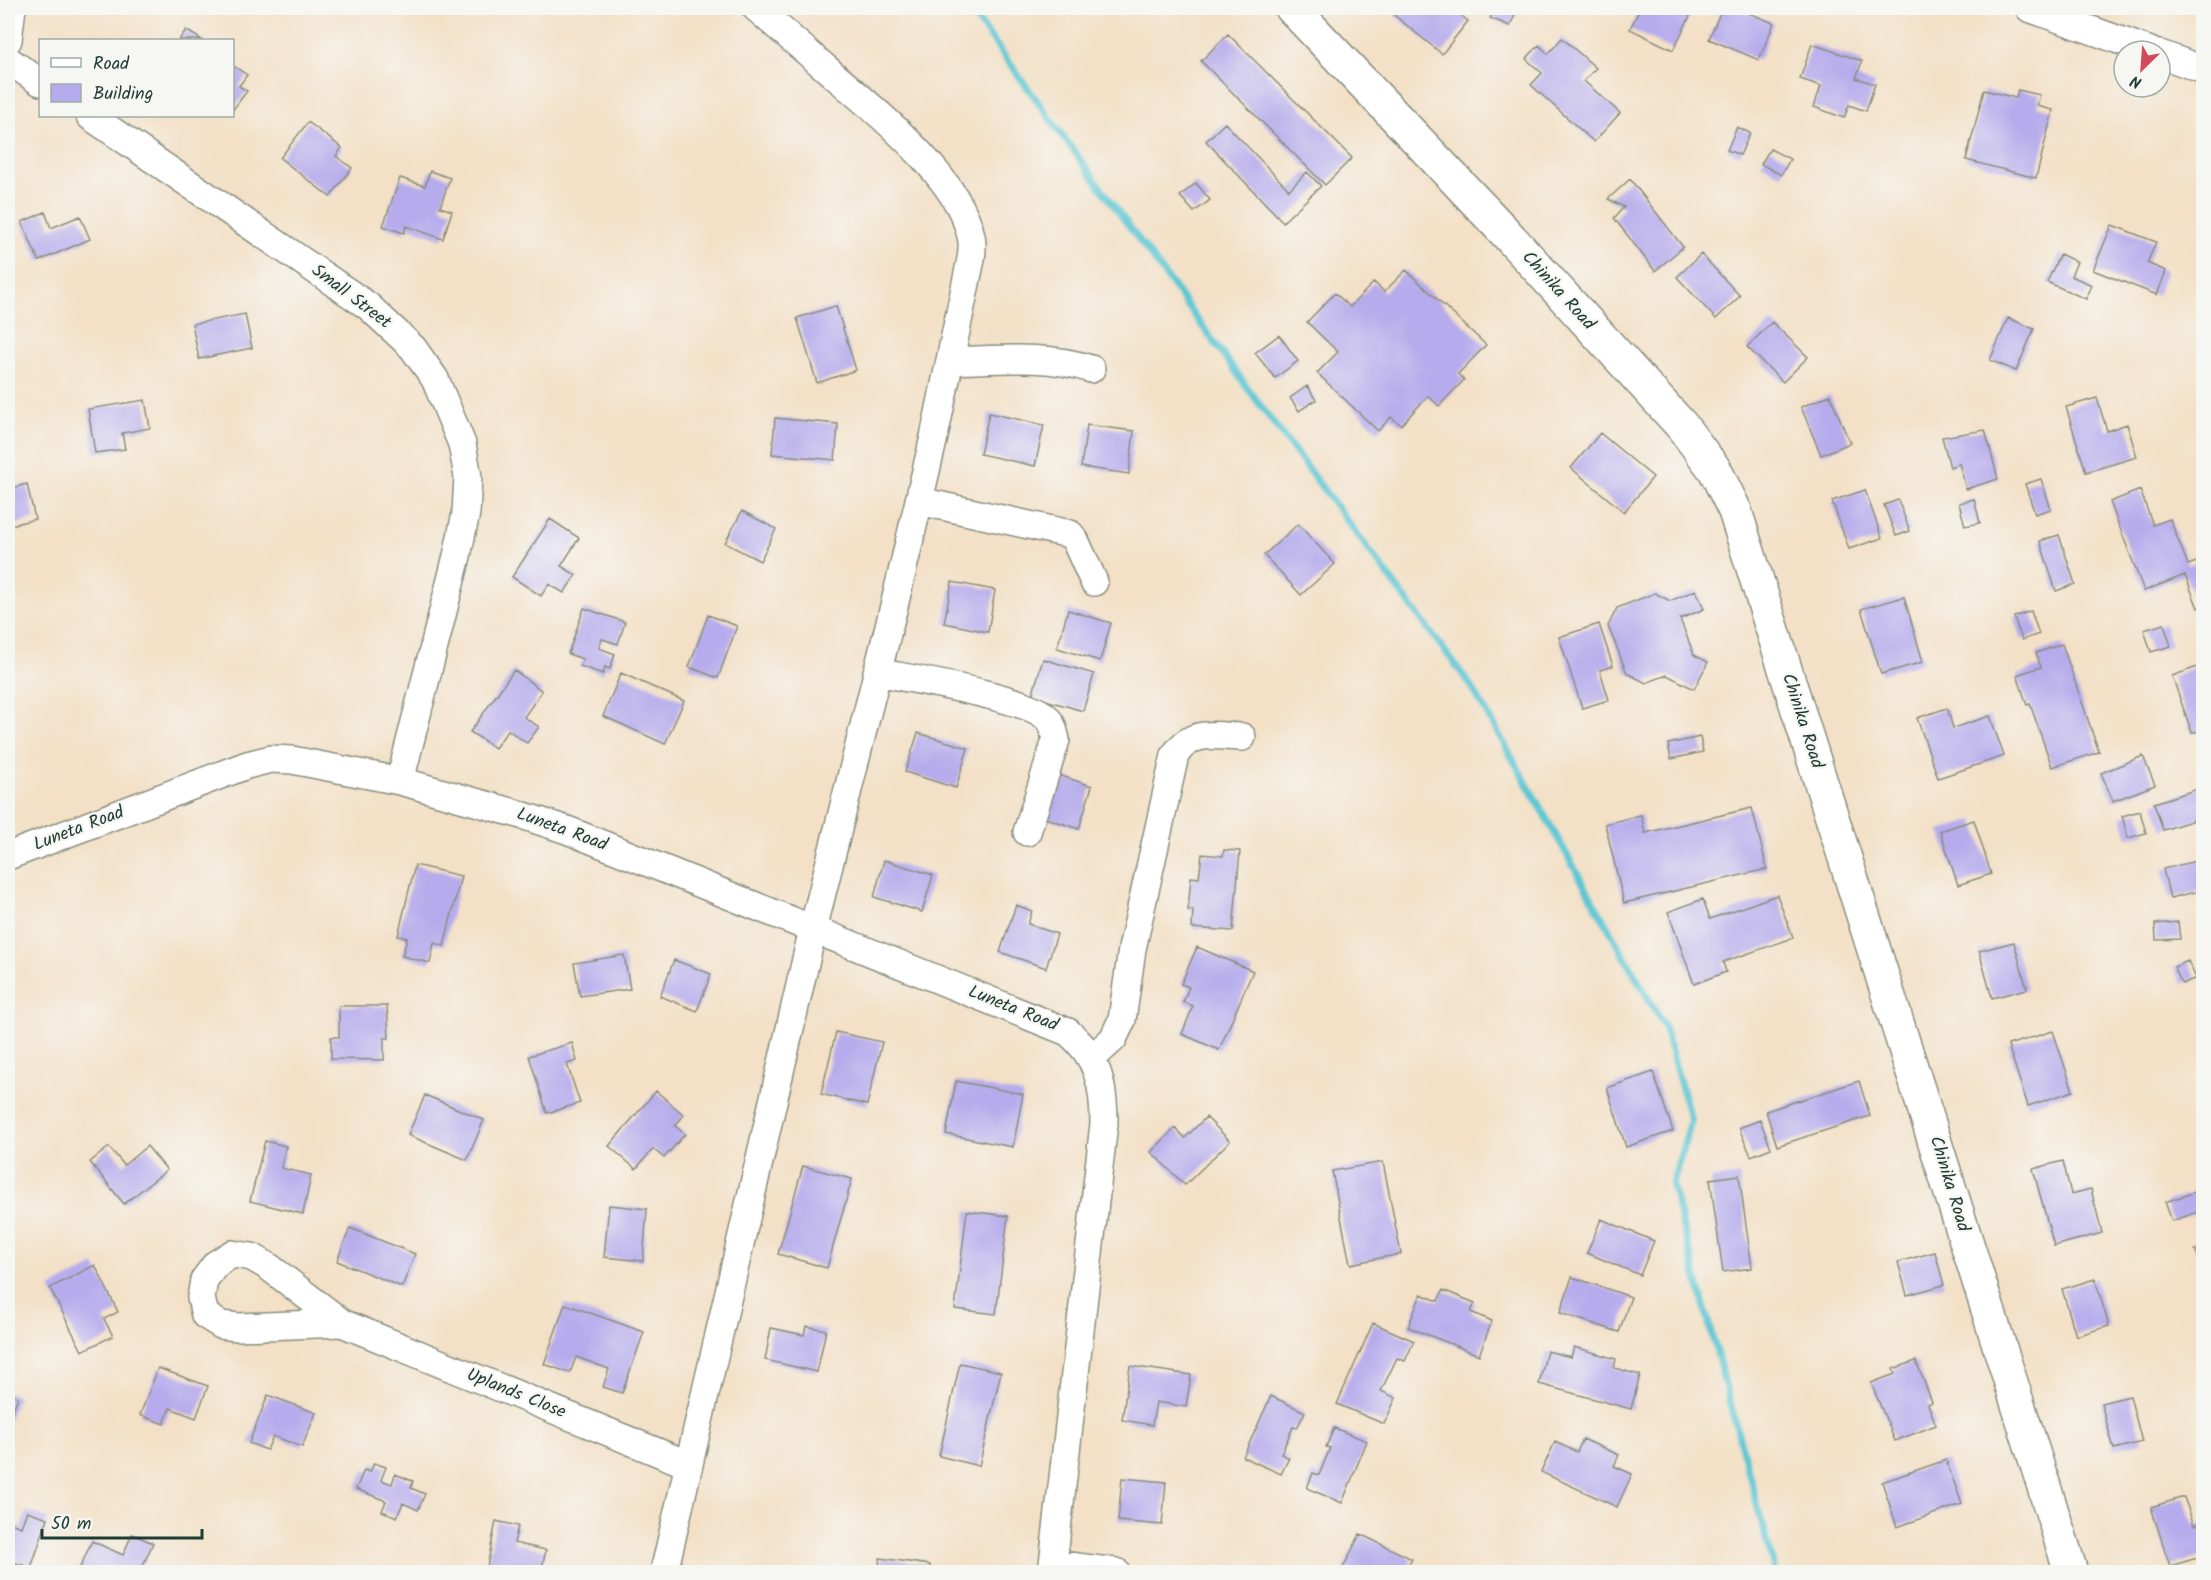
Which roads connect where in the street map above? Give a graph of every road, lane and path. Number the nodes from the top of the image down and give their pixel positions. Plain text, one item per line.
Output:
1 (12, 8) edge
2 (756, 8) edge
3 (1292, 8) edge
4 (2029, 8) edge
5 (2116, 39) edge
6 (8, 40) edge
7 (2172, 58) edge
8 (8, 60) edge
9 (2204, 70) edge
10 (39, 81) edge
11 (91, 117) edge
12 (951, 361) junction
13 (1091, 369) dead end
14 (919, 501) junction
15 (1094, 582) dead end
16 (877, 672) junction
17 (1242, 737) dead end
18 (400, 781) junction
19 (1027, 832) dead end
20 (8, 856) edge
21 (813, 929) junction
22 (1092, 1058) junction
23 (342, 1323) junction
24 (689, 1465) junction
25 (1052, 1568) edge
26 (664, 1572) edge
27 (1116, 1572) edge
28 (2072, 1572) edge

1 - 6 street
2 - 12 street
3 - 28 main road, Chinika Road
4 - 5 street
7 - 9 street
8 - 10 street
11 - 18 street, Small Street
12 - 13 street
12 - 14 street
14 - 15 street
14 - 16 street
16 - 19 street
16 - 21 street
17 - 22 street
18 - 20 street, Luneta Road
18 - 21 street, Luneta Road
21 - 22 street, Luneta Road
21 - 24 street
22 - 25 street
23 - 23 street, Uplands Close
23 - 24 street, Uplands Close
24 - 26 street
25 - 27 street

